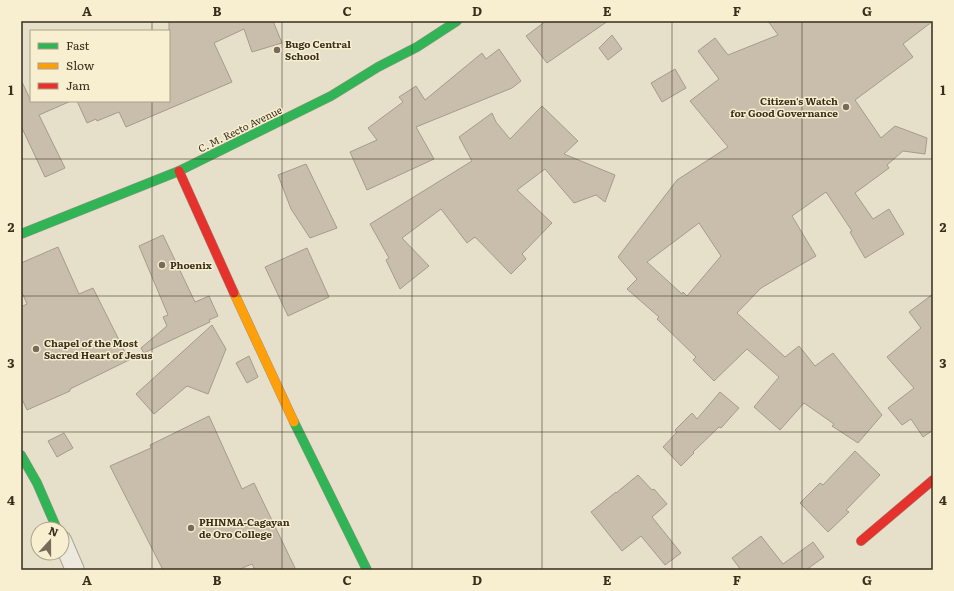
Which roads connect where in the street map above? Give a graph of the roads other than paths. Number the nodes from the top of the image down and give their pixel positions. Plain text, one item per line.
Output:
1 (457, 21) edge
2 (179, 171) junction
3 (21, 234) edge
4 (21, 455) edge
5 (933, 480) edge
6 (54, 521) edge
7 (861, 541) dead end
8 (70, 558) edge
9 (75, 570) edge
10 (367, 570) edge

1 - 2 main road, C. M. Recto Avenue
2 - 3 main road, C. M. Recto Avenue
2 - 10 main road
4 - 6 main road
5 - 7 main road
8 - 9 street

